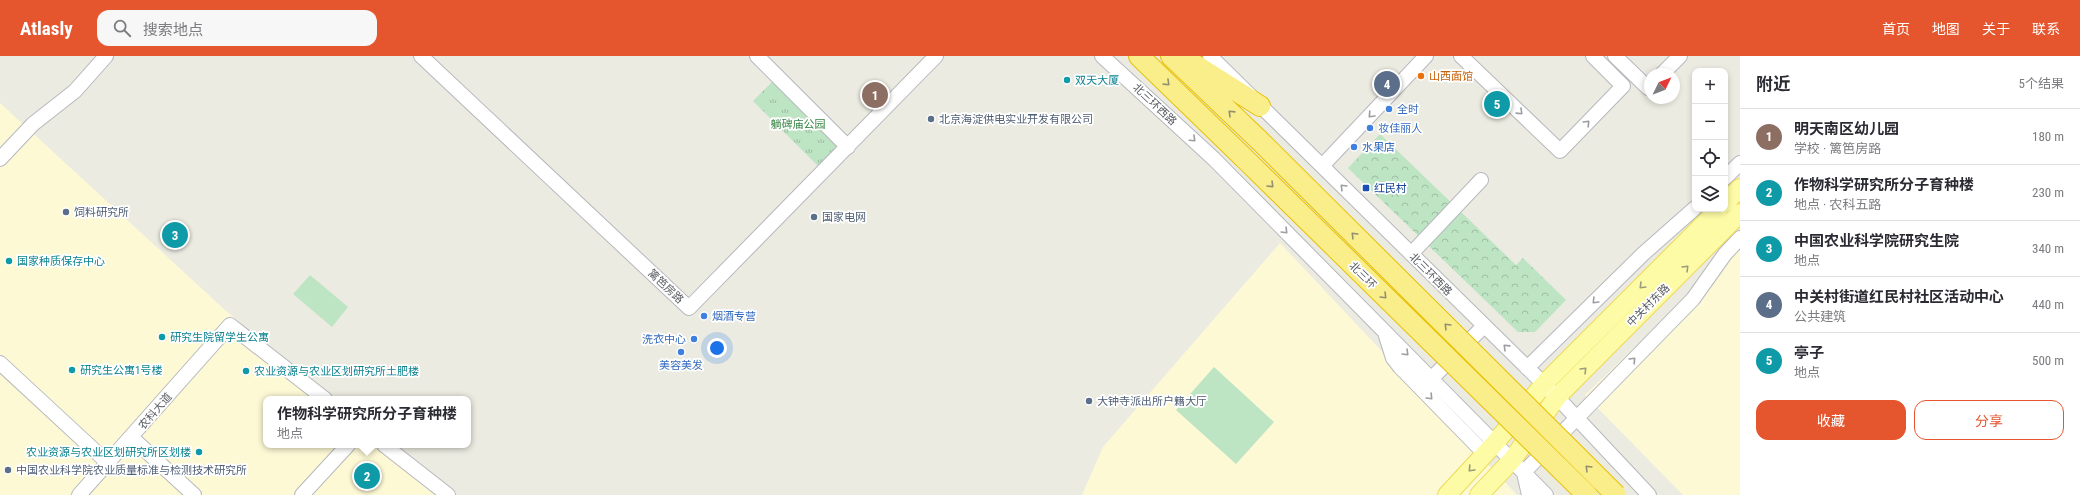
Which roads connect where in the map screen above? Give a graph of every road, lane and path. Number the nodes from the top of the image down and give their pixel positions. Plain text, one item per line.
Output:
1 (106, 56) edge
2 (421, 56) edge
3 (757, 56) edge
4 (936, 56) edge
5 (1102, 56) edge
6 (1139, 56) edge
7 (1172, 56) edge
8 (1181, 56) edge
9 (1210, 56) edge
10 (1426, 56) edge
11 (1461, 56) edge
12 (1593, 56) edge
13 (1615, 56) edge
14 (1680, 56) edge
15 (1668, 68) edge
16 (1644, 84) edge
17 (1260, 106) junction
18 (848, 147) junction
19 (0, 160) edge
20 (1740, 163) edge
21 (1322, 166) junction
22 (1727, 176) edge
23 (1481, 180) dead end
24 (1740, 188) edge
25 (1728, 200) edge
26 (1692, 211) edge
27 (1716, 212) edge
28 (1740, 213) edge
29 (1740, 238) edge
30 (1411, 254) junction
31 (1484, 326) junction
32 (1385, 332) junction
33 (1459, 351) junction
34 (0, 363) edge
35 (1528, 368) junction
36 (1431, 379) junction
37 (1544, 384) junction
38 (321, 396) edge
39 (1557, 397) junction
40 (1520, 414) junction
41 (1577, 418) junction
42 (1535, 428) junction
43 (131, 437) junction
44 (1552, 444) junction
45 (345, 448) edge
46 (388, 448) edge
47 (1490, 449) junction
48 (108, 463) junction
49 (1518, 466) junction
50 (79, 495) edge
51 (194, 495) edge
52 (302, 495) edge
53 (448, 495) edge
54 (1447, 495) edge
55 (1479, 495) edge
56 (1529, 495) edge
57 (1546, 495) edge
58 (1587, 495) edge
59 (1616, 495) edge
60 (1649, 495) edge

1 - 19 street
2 - 18 street, 篱笆房路
3 - 18 street
4 - 18 street, 篱笆房路
5 -> 32 street, 北三环西路
6 -> 58 highway, 北三环, bridge
59 -> 7 highway, 北三环, bridge
8 - 17 highway
9 - 17 street, 北三环西路
10 -> 21 street
11 -> 12 street
13 - 16 street
14 - 15 street
17 - 21 street, 北三环西路
20 - 22 street
30 -> 21 street, 北三环西路
23 - 30 street
24 - 25 main road
26 -> 35 street
27 -> 37 main road, 中关村东路
39 -> 28 main road, 中关村东路
41 -> 29 street
30 - 31 street, 北三环西路
31 - 33 street
35 -> 31 street, 北三环西路
32 -> 36 street, 北三环西路
32 -> 47 street
33 - 36 street
33 - 40 street
34 - 48 street
35 - 37 street, 北三环西路
36 - 47 street, 北三环西路
37 - 39 street, 北三环西路
37 - 40 main road, 中关村东路
38 - 43 street, 农科大道
39 - 41 street, 北三环西路
39 - 42 main road, 中关村东路
40 - 42 street
40 - 47 main road, 中关村东路
41 - 44 street
41 - 60 street, 北三环西路
42 - 44 street
42 - 49 main road, 中关村东路
43 - 48 street, 农科大道
43 - 51 street
44 - 49 street
45 - 52 street
46 - 53 street
47 - 49 street, 北三环西路
47 -> 54 main road, 中关村东路
48 - 50 street, 农科大道
49 - 55 main road, 中关村东路
49 - 56 street
49 - 57 street, 北三环西路

